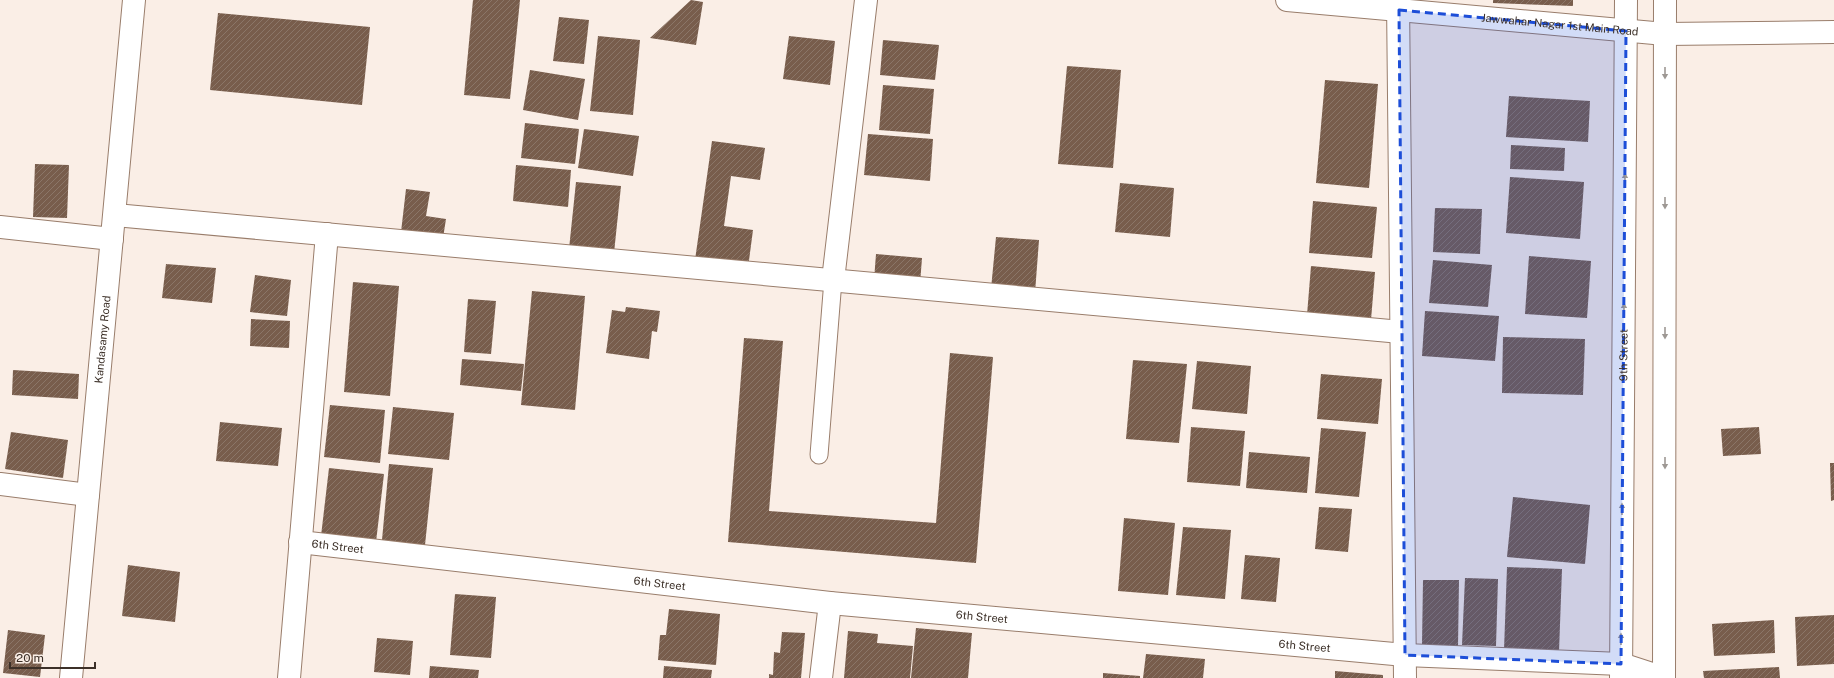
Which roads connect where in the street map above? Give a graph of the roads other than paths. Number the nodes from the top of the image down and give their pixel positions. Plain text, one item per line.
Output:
1 (134, 0) edge
2 (866, 0) edge
3 (1287, 0) edge
4 (1626, 0) edge
5 (1665, 0) edge
6 (1398, 5) edge
7 (1626, 31) junction
8 (1834, 32) edge
9 (1666, 34) junction
10 (114, 215) junction
11 (0, 227) edge
12 (327, 234) junction
13 (112, 239) junction
14 (833, 280) junction
15 (1401, 332) junction
16 (819, 455) dead end
17 (0, 484) edge
18 (88, 495) junction
19 (300, 542) junction
20 (830, 603) junction
21 (1405, 655) junction
22 (1621, 671) edge
23 (71, 678) edge
24 (289, 678) edge
25 (821, 678) edge
26 (1405, 678) edge
27 (1664, 678) edge

1 - 10 street, Kandasamy Road
2 - 14 street
3 - 6 street, Jawwahar Nagar 1st Main Road
4 - 7 street, 9th Street
5 - 9 street
6 - 7 street, Jawwahar Nagar 1st Main Road
6 - 15 street
7 - 9 street, Jawwahar Nagar 1st Main Road
22 -> 7 street, 9th Street
8 - 9 street, Jawwahar Nagar 1st Main Road
9 -> 27 street
10 - 12 street
10 - 13 street, Kandasamy Road
11 - 13 street
12 - 14 street
12 - 19 street, 6th Street
13 - 18 street, Kandasamy Road
14 - 15 street
14 - 16 lane
15 - 21 street
17 - 18 street
18 - 23 street, Kandasamy Road
19 - 20 street, 6th Street
19 - 24 street, 6th Street
20 - 21 street, 6th Street
20 - 25 street
21 - 22 street, 6th Street
21 - 26 street
22 - 27 street, 6th Street

